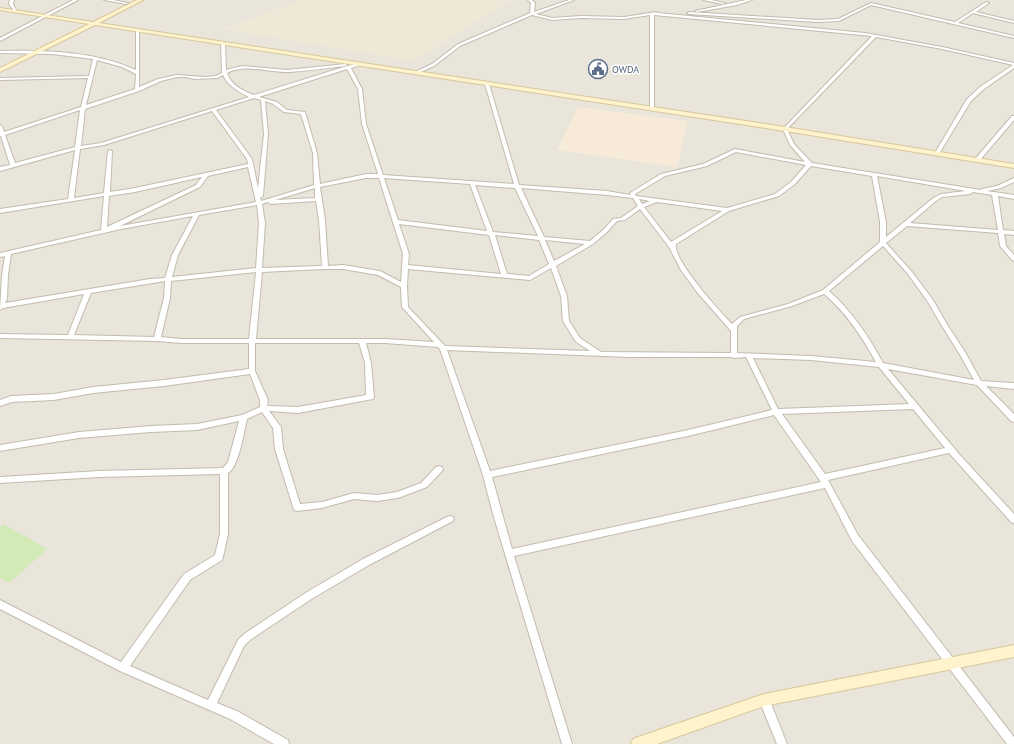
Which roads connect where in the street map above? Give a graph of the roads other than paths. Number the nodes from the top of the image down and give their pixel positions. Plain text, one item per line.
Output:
1 (12, 0) edge
2 (76, 0) edge
3 (106, 0) edge
4 (133, 0) edge
5 (142, 0) edge
6 (530, 0) edge
7 (572, 0) edge
8 (705, 0) edge
9 (750, 0) edge
10 (126, 3) junction
11 (986, 3) dead end
12 (735, 5) junction
13 (0, 9) edge
14 (16, 11) junction
15 (972, 12) junction
16 (689, 13) junction
17 (532, 14) junction
18 (652, 14) junction
19 (46, 16) junction
20 (88, 22) junction
21 (1014, 22) edge
22 (94, 23) junction
23 (956, 23) junction
24 (138, 30) junction
25 (16, 31) junction
26 (5, 32) dead end
27 (875, 36) junction
28 (1014, 36) edge
29 (0, 40) edge
30 (223, 43) junction
31 (0, 52) edge
32 (26, 52) junction
33 (36, 53) junction
34 (95, 58) junction
35 (359, 64) junction
36 (0, 65) edge
37 (1014, 65) edge
38 (348, 68) junction
39 (0, 70) edge
40 (138, 73) junction
41 (224, 73) junction
42 (415, 73) junction
43 (90, 77) junction
44 (0, 79) edge
45 (487, 84) junction
46 (137, 90) junction
47 (251, 97) junction
48 (263, 100) junction
49 (83, 108) junction
50 (652, 109) junction
51 (214, 111) junction
52 (1014, 117) edge
53 (0, 126) edge
54 (785, 129) junction
55 (2, 134) edge
56 (77, 148) junction
57 (110, 151) dead end
58 (937, 153) junction
59 (978, 159) junction
60 (810, 164) junction
61 (13, 165) junction
62 (250, 165) junction
63 (1014, 166) edge
64 (0, 169) edge
65 (874, 174) junction
66 (206, 175) junction
67 (381, 176) junction
68 (1014, 180) edge
69 (472, 183) junction
70 (317, 186) junction
71 (517, 186) junction
72 (978, 191) junction
73 (107, 194) junction
74 (995, 194) junction
75 (1014, 197) edge
76 (635, 198) junction
77 (318, 199) junction
78 (71, 200) junction
79 (659, 200) junction
80 (259, 203) junction
81 (641, 206) junction
82 (727, 210) junction
83 (0, 211) edge
84 (197, 213) junction
85 (397, 222) junction
86 (906, 224) junction
87 (104, 231) junction
88 (1001, 232) junction
89 (491, 233) junction
90 (1014, 233) edge
91 (542, 238) junction
92 (591, 242) junction
93 (882, 243) junction
94 (672, 247) junction
95 (8, 254) junction
96 (0, 255) edge
97 (1014, 259) edge
98 (553, 264) junction
99 (405, 267) junction
100 (325, 268) junction
101 (259, 270) junction
102 (504, 275) junction
103 (168, 279) junction
104 (404, 286) junction
105 (825, 291) junction
106 (88, 292) junction
107 (0, 307) edge
108 (733, 329) junction
109 (0, 336) edge
110 (70, 338) junction
111 (157, 339) junction
112 (252, 341) junction
113 (362, 341) junction
114 (441, 346) junction
115 (598, 353) junction
116 (748, 355) junction
117 (734, 356) junction
118 (881, 365) junction
119 (252, 371) junction
120 (979, 383) junction
121 (1014, 386) edge
122 (0, 403) edge
123 (915, 406) junction
124 (263, 408) junction
125 (776, 412) junction
126 (244, 417) junction
127 (1014, 419) edge
128 (0, 448) edge
129 (951, 450) junction
130 (439, 468) dead end
131 (224, 471) junction
132 (487, 475) junction
133 (0, 480) edge
134 (824, 481) junction
135 (450, 519) dead end
136 (1014, 520) edge
137 (509, 553) junction
138 (0, 604) edge
139 (1014, 651) edge
140 (950, 663) junction
141 (123, 668) junction
142 (764, 700) junction
143 (210, 706) junction
144 (284, 744) edge
145 (567, 744) edge
146 (638, 744) edge
147 (782, 744) edge
148 (1013, 744) edge

1 - 14 street
2 - 19 street
3 - 10 street
4 - 10 street
5 - 22 street
6 - 17 street
7 - 17 street
8 - 12 street
9 - 12 street
10 - 20 street
11 - 15 street
12 - 16 street
13 - 14 street
14 - 19 street
15 - 21 street
15 - 23 street
16 - 18 street
16 - 23 street
17 - 18 street
17 - 42 street
18 - 27 street
18 - 50 street
19 - 20 street
19 - 25 street
20 - 22 street
20 - 32 street
22 - 24 street
22 - 33 street
23 - 28 street
24 - 30 street
24 - 40 street
25 - 26 street
25 - 29 street
27 - 37 street
27 - 54 street
30 - 35 street
30 - 41 street
31 - 32 street
32 - 33 street
32 - 36 street
33 - 34 street
33 - 39 street
34 - 40 street
34 - 43 street
35 - 38 street
35 - 41 street
35 - 42 street
37 - 58 street
38 - 47 street
38 - 67 street
40 - 46 street
41 - 46 street
41 - 47 street
42 - 45 street
43 - 44 street
43 - 49 street
45 - 50 street
45 - 71 street
46 - 49 street
47 - 48 street
47 - 51 street
48 - 70 street
48 - 80 street
49 - 55 street
49 - 56 street
50 - 54 street
51 - 56 street
51 - 62 street
52 - 59 street
53 - 55 street
54 - 58 street
54 - 60 street
55 - 61 street
56 - 61 street
56 - 78 street
57 - 73 street
58 - 59 street
59 - 63 street
60 - 65 street
60 - 76 street
60 - 82 street
61 - 64 street
62 - 66 street
62 - 80 street
65 - 72 street
65 - 93 street
66 - 73 street
66 - 87 street
67 - 69 street
67 - 70 street
67 - 85 street
68 - 72 street
69 - 71 street
69 - 89 street
70 - 77 street
70 - 80 street
71 - 76 street
71 - 91 street
72 - 74 street
72 - 86 street
73 - 78 street
73 - 87 street
74 - 75 street
74 - 88 street
76 - 79 street
76 - 81 street
77 - 80 street
77 - 100 street
78 - 83 street
79 - 81 street
79 - 82 street
80 - 84 street
80 - 101 street
81 - 92 street
81 - 94 street
82 - 94 street
84 - 87 street
84 - 103 street
85 - 89 street
85 - 99 street
86 - 88 street
86 - 93 street
87 - 95 street
88 - 90 street
88 - 97 street
89 - 91 street
89 - 102 street
91 - 92 street
91 - 98 street
92 - 98 street
93 - 105 street
93 - 120 street
94 - 108 street
95 - 96 street
95 - 107 street
98 - 102 street
98 - 115 street
99 - 102 street
99 - 104 street
100 - 101 street
100 - 104 street
101 - 103 street
101 - 112 street
103 - 106 street
103 - 111 street
104 - 114 street
105 - 108 street
105 - 118 street
106 - 107 street
106 - 110 street
108 - 117 street
109 - 110 street
110 - 111 street
111 - 112 street
112 - 113 street
112 - 119 street
113 - 114 street
113 - 124 street
114 - 115 street
114 - 132 street
115 - 117 street
116 - 117 street
116 - 118 street
116 - 125 street
118 - 120 street
118 - 123 street
119 - 122 street
119 - 124 street
120 - 121 street
120 - 127 street
123 - 125 street
123 - 129 street
124 - 126 street
124 - 130 street
125 - 132 street
125 - 134 street
126 - 128 street
126 - 131 street
129 - 134 street
129 - 136 street
131 - 133 street
131 - 141 street
132 - 137 street
134 - 137 street
134 - 140 street
135 - 143 street
137 - 145 street
138 - 141 street
139 - 140 street
140 - 142 street
140 - 148 street
141 - 143 street
142 - 146 street
142 - 147 street
143 - 144 street

